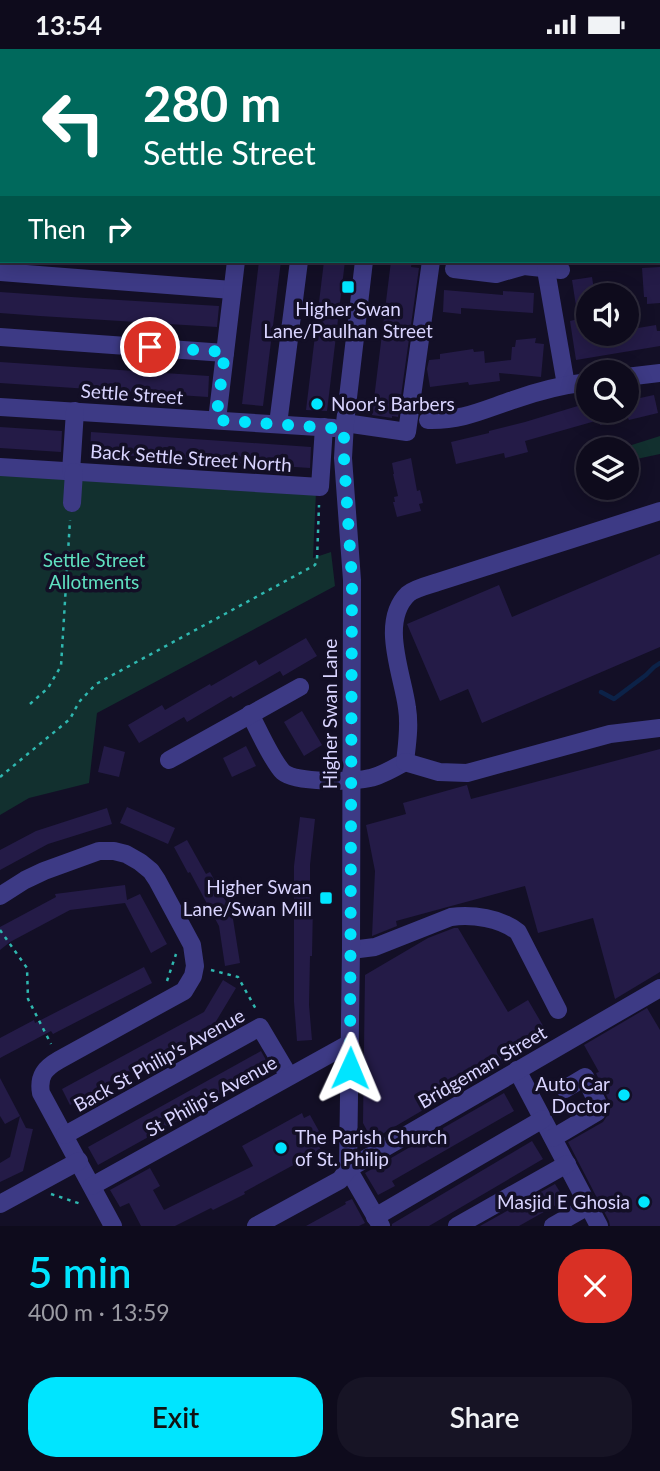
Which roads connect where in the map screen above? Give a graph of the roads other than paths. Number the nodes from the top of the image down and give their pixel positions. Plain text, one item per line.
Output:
1 (236, 263) edge
2 (299, 263) edge
3 (365, 263) edge
4 (431, 263) edge
5 (478, 266) edge
6 (454, 269) dead end
7 (0, 272) edge
8 (232, 290) junction
9 (0, 337) edge
10 (225, 352) junction
11 (660, 373) edge
12 (639, 375) edge
13 (576, 384) edge
14 (566, 385) junction
15 (0, 407) edge
16 (75, 411) junction
17 (216, 420) junction
18 (428, 420) dead end
19 (278, 424) junction
20 (345, 426) junction
21 (324, 427) junction
22 (0, 467) edge
23 (72, 472) junction
24 (72, 503) road end
25 (660, 511) edge
26 (300, 687) dead end
27 (250, 715) junction
28 (660, 728) edge
29 (169, 760) dead end
30 (405, 762) junction
31 (350, 779) junction
32 (0, 896) edge
33 (351, 950) junction
34 (660, 988) edge
35 (558, 1010) dead end
36 (350, 1043) junction
37 (517, 1070) junction
38 (289, 1076) junction
39 (565, 1089) dead end
40 (543, 1119) junction
41 (65, 1135) junction
42 (553, 1138) junction
43 (79, 1161) junction
44 (567, 1164) junction
45 (348, 1169) junction
46 (96, 1194) junction
47 (0, 1204) edge
48 (588, 1206) junction
49 (377, 1223) edge
50 (113, 1226) edge
51 (256, 1226) edge
52 (457, 1226) edge
53 (553, 1226) edge
54 (599, 1226) edge

1 - 8 street
2 - 19 street
3 - 20 street, Higher Swan Lane
4 - 20 street, Settle Street
5 - 6 street
5 - 14 street
7 - 8 street
8 - 10 street
9 - 10 street
10 - 17 street
11 - 12 street
13 - 14 street
14 - 18 street
15 - 16 street, Settle Street
16 - 17 street, Settle Street
16 - 23 street
17 - 19 street, Settle Street
19 - 21 street, Settle Street
20 - 21 street, Settle Street
20 - 31 street, Higher Swan Lane
21 - 23 street, Back Settle Street North
22 - 23 street, Back Settle Street North
23 - 24 street
25 - 30 street
26 - 27 street
27 - 29 street
27 - 31 street
28 - 30 street
30 - 31 street
31 - 33 street, Higher Swan Lane
32 - 41 street
33 - 35 street
33 - 36 street, Higher Swan Lane
34 - 37 street, Bridgeman Street
36 - 38 street, St Philip's Avenue
36 - 45 street, Higher Swan Lane
37 - 40 street
37 - 45 street, Bridgeman Street
38 - 41 street, Back St Philip's Avenue
38 - 46 street, St Philip's Avenue
39 - 42 street
40 - 42 street
40 - 49 street
41 - 43 street
42 - 44 street
43 - 46 street
43 - 47 street
44 - 48 street
44 - 52 street
45 - 49 street
45 - 51 street, Bridgeman Street
46 - 50 street
48 - 53 street
48 - 54 street

